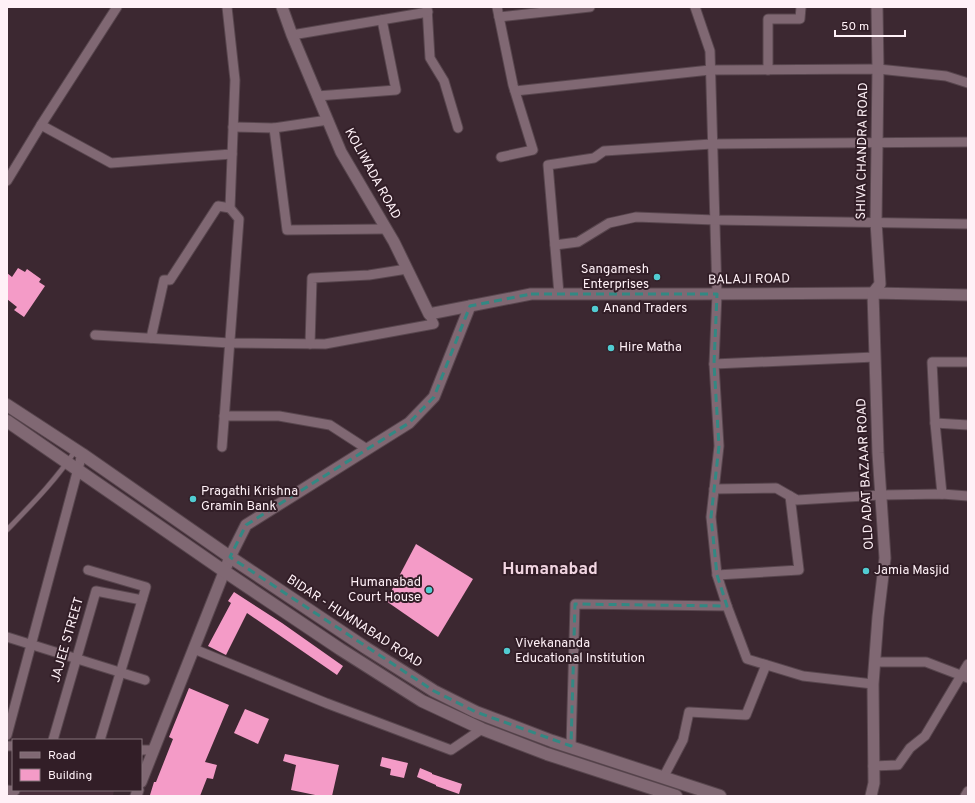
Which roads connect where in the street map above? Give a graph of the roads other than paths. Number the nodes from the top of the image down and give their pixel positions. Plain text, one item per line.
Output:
1 (117, 7) edge
2 (227, 7) edge
3 (282, 7) edge
4 (497, 7) edge
5 (590, 7) edge
6 (696, 7) edge
7 (801, 7) edge
8 (877, 7) edge
9 (559, 9) edge
10 (428, 10) edge
11 (499, 17) junction
12 (382, 20) junction
13 (292, 35) junction
14 (878, 69) junction
15 (710, 70) junction
16 (768, 70) junction
17 (968, 83) edge
18 (515, 91) junction
19 (317, 96) junction
20 (328, 120) junction
21 (41, 125) junction
22 (233, 127) junction
23 (274, 128) junction
24 (458, 128) dead end
25 (968, 142) edge
26 (877, 143) junction
27 (712, 144) junction
28 (232, 154) junction
29 (502, 157) dead end
30 (7, 181) edge
31 (230, 208) junction
32 (714, 220) junction
33 (876, 222) junction
34 (968, 224) edge
35 (386, 229) junction
36 (556, 245) junction
37 (408, 269) junction
38 (873, 293) junction
39 (559, 294) junction
40 (717, 294) junction
41 (968, 295) edge
42 (470, 306) junction
43 (429, 314) junction
44 (95, 335) dead end
45 (151, 338) junction
46 (230, 343) junction
47 (310, 344) junction
48 (875, 358) junction
49 (968, 362) edge
50 (714, 364) junction
51 (7, 405) edge
52 (224, 416) junction
53 (7, 421) edge
54 (935, 423) junction
55 (968, 425) edge
56 (222, 447) dead end
57 (367, 449) junction
58 (79, 452) junction
59 (67, 463) junction
60 (77, 470) junction
61 (714, 489) junction
62 (942, 494) junction
63 (881, 495) junction
64 (790, 496) junction
65 (968, 496) edge
66 (7, 530) edge
67 (230, 557) junction
68 (88, 570) dead end
69 (224, 571) junction
70 (717, 575) junction
71 (142, 600) junction
72 (727, 606) junction
73 (7, 637) edge
74 (31, 644) junction
75 (194, 649) junction
76 (77, 658) junction
77 (875, 662) junction
78 (968, 664) edge
79 (766, 665) junction
80 (120, 672) junction
81 (965, 676) edge
82 (146, 680) dead end
83 (873, 684) junction
84 (482, 730) junction
85 (7, 736) edge
86 (52, 739) edge
87 (100, 739) edge
88 (571, 746) junction
89 (142, 750) edge
90 (154, 750) junction
91 (873, 766) junction
92 (663, 778) junction
93 (142, 780) edge
94 (968, 792) edge
95 (676, 796) edge
96 (720, 796) edge
97 (872, 796) edge
98 (965, 796) edge

1 - 21 street
2 - 22 street
3 - 13 street, KOLIWADA ROAD
4 - 11 street
5 - 9 street
6 - 15 street
7 - 16 street
8 - 14 street, SHIVA CHANDRA ROAD
9 - 11 street
10 - 12 street
10 - 24 street
11 - 18 street
12 - 13 street
12 - 19 street
13 - 19 street, KOLIWADA ROAD
14 - 16 street
14 - 17 street
14 - 26 street, SHIVA CHANDRA ROAD
15 - 16 street
15 - 18 street
15 - 27 street
18 - 29 street
19 - 20 street, KOLIWADA ROAD
20 - 23 street
20 - 35 street, KOLIWADA ROAD
21 - 28 street
21 - 30 street
22 - 23 street
22 - 28 street
23 - 35 street
25 - 26 street
26 - 27 street
26 - 33 street, SHIVA CHANDRA ROAD
27 - 32 street
27 - 36 street
28 - 31 street
31 - 45 street
31 - 46 street
32 - 33 street
32 - 36 street
32 - 40 street
33 - 34 street
33 - 38 street, SHIVA CHANDRA ROAD
35 - 37 street, KOLIWADA ROAD
36 - 39 street
37 - 43 street, KOLIWADA ROAD
37 - 47 street
38 - 40 street, BALAJI ROAD
38 - 41 street, BALAJI ROAD
38 - 48 street, OLD ADAT BAZAAR ROAD
39 - 40 street, BALAJI ROAD
39 - 42 street, BALAJI ROAD
40 - 50 street
42 - 43 street
42 - 57 street
43 - 47 street
44 - 45 street
45 - 46 street
46 - 47 street
46 - 52 street
48 - 50 street
48 - 63 street, OLD ADAT BAZAAR ROAD
49 - 54 street
50 - 61 street
51 - 58 main road, BIDAR - HUMNABAD ROAD
52 - 56 street
52 - 57 street
53 - 59 main road
54 - 55 street
54 - 62 street
57 - 67 street
58 - 59 lane
58 - 60 street
58 - 67 main road, BIDAR - HUMNABAD ROAD
59 - 60 main road
59 - 66 lane
60 - 69 main road
60 - 74 street
61 - 64 street
61 - 70 street
62 - 63 street
62 - 65 street
63 - 64 street
63 - 77 street, OLD ADAT BAZAAR ROAD
64 - 70 street
67 - 69 street
67 - 88 main road, BIDAR - HUMNABAD ROAD
68 - 71 street
69 - 75 street
69 - 84 main road
70 - 72 street
71 - 76 street, JAJEE STREET
71 - 80 street
72 - 79 street
72 - 88 street
73 - 74 street
74 - 76 street
74 - 85 street
75 - 84 street
75 - 90 street
76 - 80 street
76 - 86 street, JAJEE STREET
77 - 81 street
77 - 83 street, OLD ADAT BAZAAR ROAD
78 - 81 street
79 - 83 street
79 - 92 street
80 - 82 street
80 - 87 street
81 - 91 street
83 - 91 street, OLD ADAT BAZAAR ROAD
84 - 95 main road
88 - 92 main road, BIDAR - HUMNABAD ROAD
89 - 90 street
90 - 93 street
91 - 97 street, OLD ADAT BAZAAR ROAD
92 - 96 main road, BIDAR - HUMNABAD ROAD
94 - 98 street

